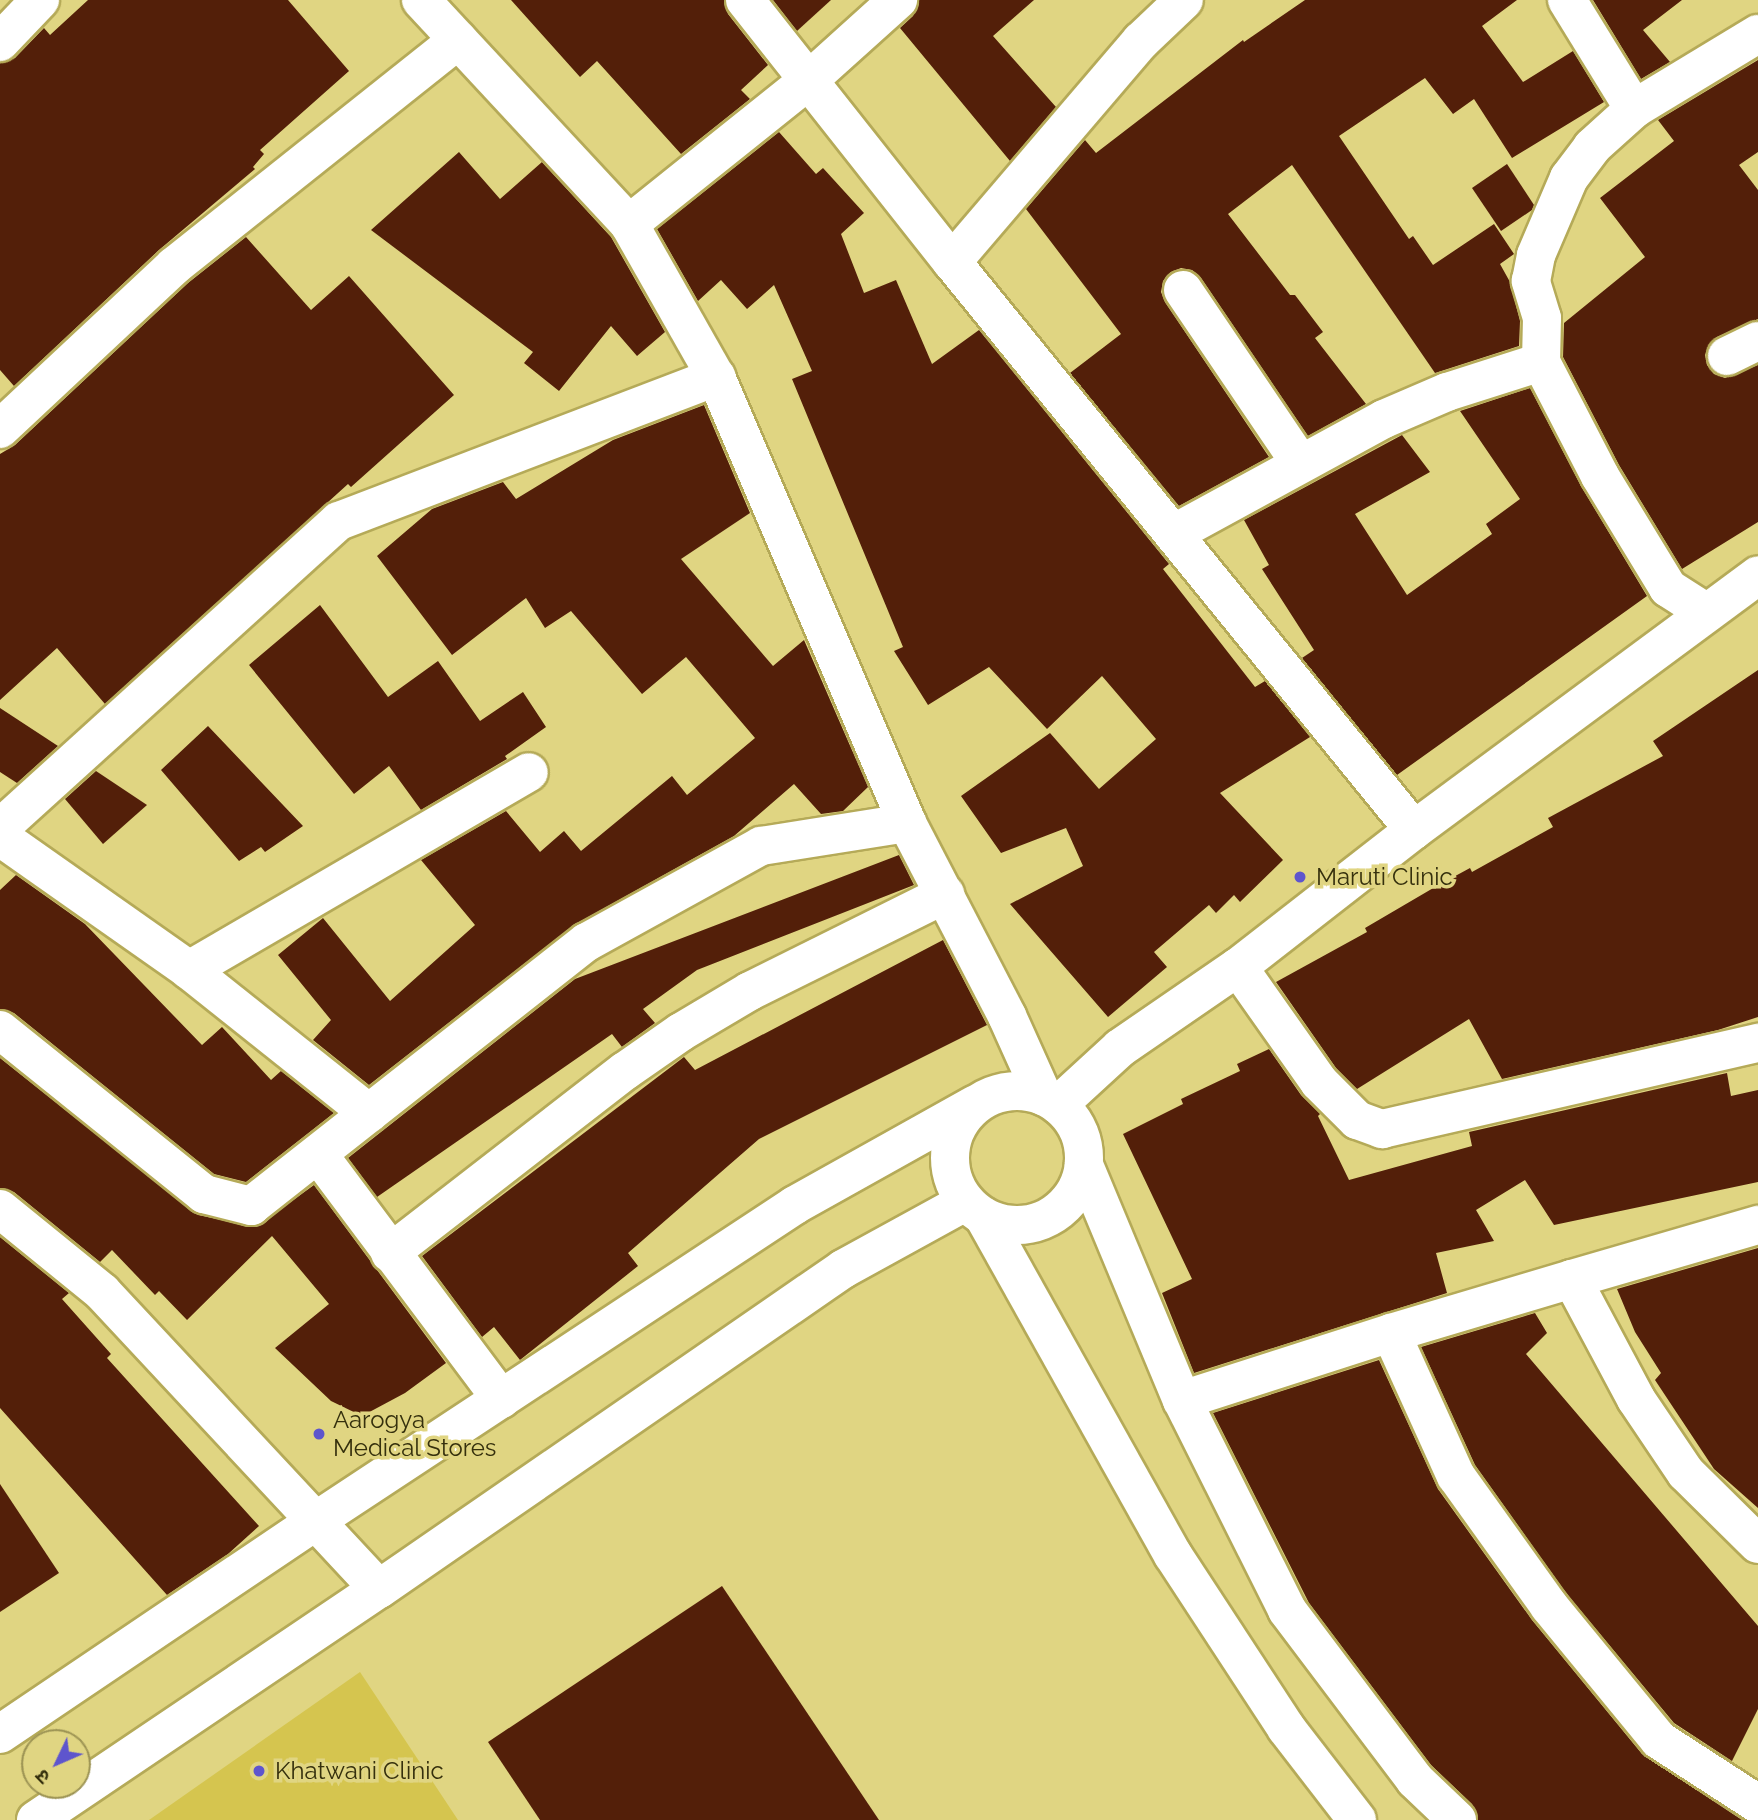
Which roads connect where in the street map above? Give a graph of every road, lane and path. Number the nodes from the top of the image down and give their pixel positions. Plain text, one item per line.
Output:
1 (40, 0) edge
2 (421, 0) edge
3 (745, 0) edge
4 (898, 0) edge
5 (1184, 0) edge
6 (1567, 0) edge
7 (1758, 34) edge
8 (458, 40) junction
9 (0, 42) edge
10 (809, 79) junction
11 (1634, 110) junction
12 (629, 224) junction
13 (953, 262) junction
14 (1183, 290) dead end
15 (1541, 362) junction
16 (716, 377) junction
17 (7, 408) edge
18 (1300, 463) junction
19 (1172, 534) junction
20 (1758, 575) edge
21 (1707, 612) junction
22 (529, 772) dead end
23 (907, 823) junction
24 (0, 828) edge
25 (1414, 830) junction
26 (0, 837) edge
27 (945, 894) junction
28 (1238, 967) junction
29 (189, 970) junction
30 (0, 1030) edge
31 (1758, 1043) edge
32 (1050, 1100) junction
33 (974, 1105) junction
34 (369, 1113) junction
35 (318, 1154) junction
36 (1084, 1166) junction
37 (0, 1209) edge
38 (975, 1209) junction
39 (1758, 1226) edge
40 (390, 1253) junction
41 (1572, 1279) junction
42 (1391, 1333) junction
43 (501, 1399) junction
44 (1182, 1400) junction
45 (317, 1520) junction
46 (1758, 1544) edge
47 (379, 1589) junction
48 (0, 1734) edge
49 (1758, 1804) edge
50 (36, 1820) edge
51 (1357, 1820) edge
52 (1457, 1820) edge

1 - 9 street
2 - 8 street
3 - 10 street
4 - 10 street
5 - 13 street
6 - 11 street
7 - 11 street
8 - 12 street
8 - 17 street
10 - 12 street
10 - 13 street
11 - 15 street
12 - 16 street
13 - 19 street
14 - 18 street
15 - 18 street
15 - 21 street
16 - 23 street
16 - 24 street
18 - 19 street
19 - 25 street
20 - 21 street
21 - 25 street
22 - 29 street
23 - 27 street
23 - 34 street
25 - 28 street
26 - 29 street
27 - 32 street
27 - 40 street
28 - 31 street
28 - 32 street
29 - 34 street
30 - 35 street
32 - 33 street
32 - 36 street
33 - 38 street
33 - 43 street
34 - 35 street
35 - 40 street
36 - 38 street
36 - 44 street
37 - 45 street
38 - 47 street
38 - 51 street
39 - 41 street
40 - 43 street
41 - 42 street
41 - 46 street
42 - 44 street
42 - 49 street
43 - 45 street
44 - 52 street
45 - 47 street
45 - 48 street
47 - 50 street

